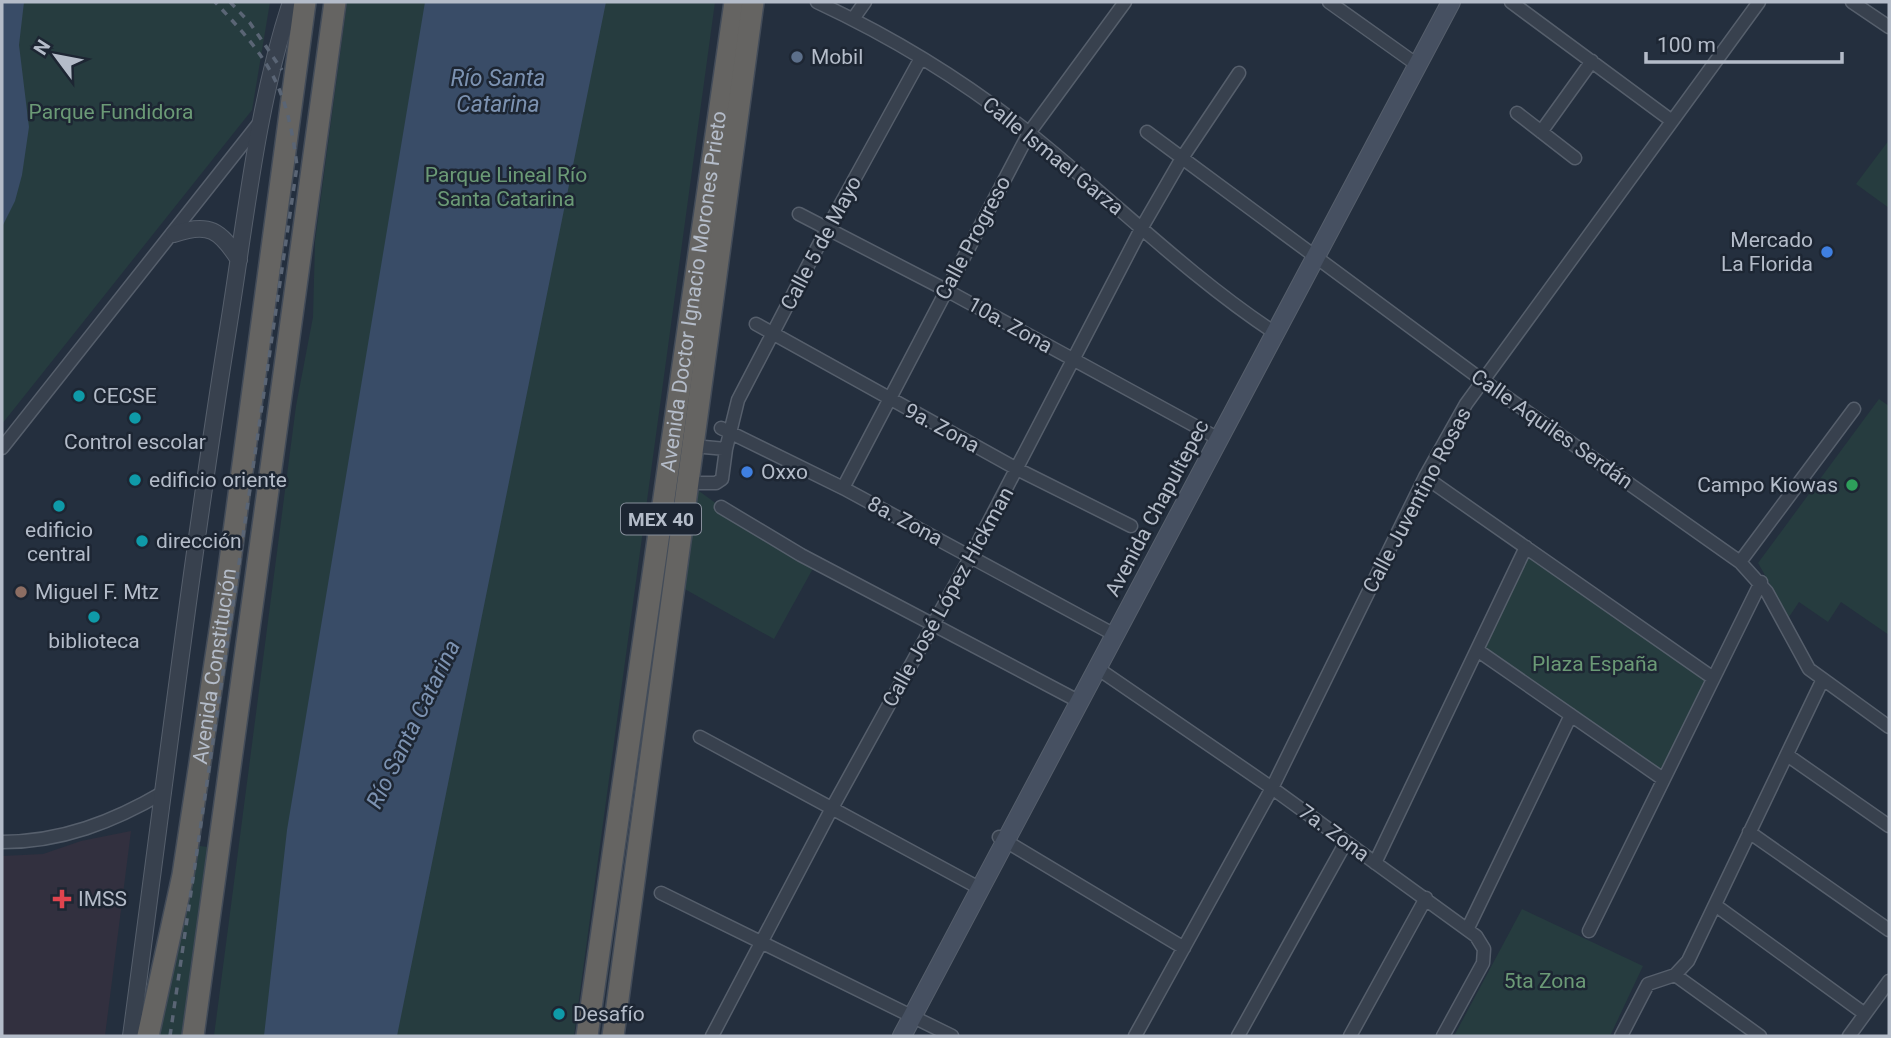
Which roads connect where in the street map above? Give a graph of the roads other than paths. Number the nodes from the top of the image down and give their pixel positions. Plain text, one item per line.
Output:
1 (291, 2) edge
2 (305, 2) edge
3 (312, 2) edge
4 (335, 2) edge
5 (735, 2) edge
6 (753, 2) edge
7 (817, 2) edge
8 (865, 2) edge
9 (1125, 2) edge
10 (1329, 2) edge
11 (1440, 2) edge
12 (1451, 2) edge
13 (1511, 2) edge
14 (1759, 2) edge
15 (1852, 2) edge
16 (853, 19) junction
17 (1889, 27) edge
18 (299, 50) junction
19 (921, 58) junction
20 (1412, 61) junction
21 (1592, 61) junction
22 (1239, 73) dead end
23 (1517, 113) dead end
24 (262, 120) junction
25 (1672, 121) junction
26 (1147, 132) dead end
27 (1541, 132) junction
28 (1029, 133) junction
29 (1182, 158) junction
30 (1575, 158) dead end
31 (799, 214) dead end
32 (827, 229) junction
33 (1142, 229) junction
34 (174, 234) junction
35 (1311, 256) junction
36 (239, 260) junction
37 (946, 290) junction
38 (756, 324) dead end
39 (1272, 331) junction
40 (773, 333) junction
41 (1075, 360) junction
42 (1482, 380) junction
43 (888, 399) junction
44 (1854, 409) dead end
45 (725, 429) junction
46 (1216, 437) junction
47 (693, 446) junction
48 (2, 448) edge
49 (726, 449) junction
50 (1017, 469) junction
51 (1425, 477) junction
52 (688, 483) junction
53 (843, 488) junction
54 (238, 497) junction
55 (721, 507) dead end
56 (1131, 526) dead end
57 (1526, 547) junction
58 (971, 556) junction
59 (1740, 562) junction
60 (1760, 582) junction
61 (933, 625) junction
62 (1112, 633) junction
63 (1477, 650) junction
64 (1097, 668) junction
65 (1713, 678) junction
66 (1822, 681) junction
67 (1076, 700) junction
68 (237, 705) junction
69 (1571, 715) junction
70 (1889, 727) edge
71 (700, 737) dead end
72 (1787, 754) junction
73 (1663, 779) junction
74 (1272, 788) junction
75 (164, 792) junction
76 (832, 808) junction
77 (1889, 826) edge
78 (1749, 832) junction
79 (1003, 839) junction
80 (2, 842) edge
81 (1346, 842) junction
82 (1375, 863) junction
83 (977, 887) junction
84 (661, 893) dead end
85 (1426, 898) junction
86 (1715, 905) junction
87 (1468, 928) junction
88 (1889, 930) edge
89 (1589, 931) dead end
90 (762, 942) junction
91 (1184, 948) junction
92 (1675, 975) junction
93 (1889, 981) edge
94 (909, 1013) junction
95 (1865, 1014) junction
96 (1854, 1034) edge
97 (131, 1036) edge
98 (148, 1036) edge
99 (193, 1036) edge
100 (587, 1036) edge
101 (613, 1036) edge
102 (712, 1036) edge
103 (891, 1036) edge
104 (902, 1036) edge
105 (952, 1036) edge
106 (1135, 1036) edge
107 (1238, 1036) edge
108 (1350, 1036) edge
109 (1443, 1036) edge
110 (1621, 1036) edge
111 (1760, 1036) edge

1 - 24 street
2 - 18 highway, Avenida Constitución
3 - 18 highway
4 - 68 highway, Avenida Constitución
5 - 100 highway, Avenida Doctor Ignacio Morones Prieto / MEX 40
6 - 47 highway, Avenida Doctor Ignacio Morones Prieto / MEX 40
7 - 16 street, Calle Ismael Garza
8 - 16 street
9 - 28 street, Calle Progreso
10 - 20 street
11 - 20 main road
12 - 20 main road, Avenida Chapultepec
13 - 21 street
14 - 25 street, Calle Juventino Rosas
15 - 17 street
16 - 19 street, Calle Ismael Garza
18 - 54 highway, Avenida Constitución
19 - 28 street, Calle Ismael Garza
19 - 32 street, Calle 5 de Mayo
20 - 35 main road, Avenida Chapultepec
21 - 25 street
21 - 27 street
22 - 29 street, Calle José López Hickman
23 - 27 street
24 - 34 street
24 - 36 street
25 - 42 street, Calle Juventino Rosas
26 - 29 street, Calle Aquiles Serdán
27 - 30 street
28 - 33 street, Calle Ismael Garza
28 - 37 street, Calle Progreso
29 - 33 street, Calle José López Hickman
29 - 35 street, Calle Aquiles Serdán
31 - 32 street, 10a. Zona
32 - 37 street, 10a. Zona
32 - 40 street, Calle 5 de Mayo
33 - 39 street, Calle Ismael Garza
33 - 41 street, Calle José López Hickman
34 - 36 street
34 - 48 street
35 - 39 main road, Avenida Chapultepec
35 - 42 street, Calle Aquiles Serdán
36 - 75 street
37 - 41 street, 10a. Zona
37 - 43 street, Calle Progreso
38 - 40 street, 9a. Zona
39 - 46 main road, Avenida Chapultepec
40 - 43 street, 9a. Zona
40 - 45 street, Calle 5 de Mayo
41 - 46 street, 10a. Zona
41 - 50 street, Calle José López Hickman
42 - 51 street, Calle Juventino Rosas
42 - 59 street, Calle Aquiles Serdán
43 - 50 street, 9a. Zona
43 - 53 street, Calle Progreso
44 - 59 street
45 - 49 street, Calle 5 de Mayo
45 - 53 street, 8a. Zona
46 - 62 main road, Avenida Chapultepec
47 - 49 street
47 - 52 highway, Avenida Doctor Ignacio Morones Prieto / MEX 40
49 - 52 street, Calle 5 de Mayo
50 - 56 street, 9a. Zona
50 - 58 street, Calle José López Hickman
51 - 57 street
51 - 74 street, Calle Juventino Rosas
52 - 101 highway, Avenida Doctor Ignacio Morones Prieto / MEX 40
53 - 58 street, 8a. Zona
54 - 68 highway
54 - 98 highway, Avenida Constitución
55 - 61 street
57 - 63 street
57 - 65 street
58 - 61 street, Calle José López Hickman
58 - 62 street, 8a. Zona
59 - 60 street, Calle Aquiles Serdán
60 - 65 street
60 - 66 street, Calle Aquiles Serdán
61 - 67 street
61 - 76 street, Calle José López Hickman
62 - 64 main road, Avenida Chapultepec
62 - 67 main road
63 - 69 street
63 - 82 street
64 - 67 main road, Avenida Chapultepec
64 - 74 street, 7a. Zona
65 - 73 street
66 - 70 street, Calle Aquiles Serdán
66 - 72 street
67 - 79 main road, Avenida Chapultepec
68 - 99 highway, Avenida Constitución
69 - 73 street
69 - 87 street
71 - 76 street
72 - 77 street
72 - 78 street
73 - 89 street
74 - 81 street, 7a. Zona
74 - 91 street, Calle Juventino Rosas
75 - 80 street
75 - 97 street
76 - 83 street
76 - 90 street, Calle José López Hickman
78 - 86 street
78 - 88 street
79 - 83 main road, Avenida Chapultepec
79 - 91 street
81 - 82 street, 7a. Zona
81 - 107 street
82 - 85 street, 7a. Zona
83 - 94 main road, Avenida Chapultepec
84 - 90 street
85 - 87 street, 7a. Zona
85 - 108 street
86 - 92 street
86 - 95 street
87 - 109 street, 7a. Zona
90 - 94 street
90 - 102 street, Calle José López Hickman
91 - 106 street, Calle Juventino Rosas
92 - 110 street
92 - 111 street
93 - 95 street
94 - 103 main road
94 - 104 main road, Avenida Chapultepec
94 - 105 street
95 - 96 street

